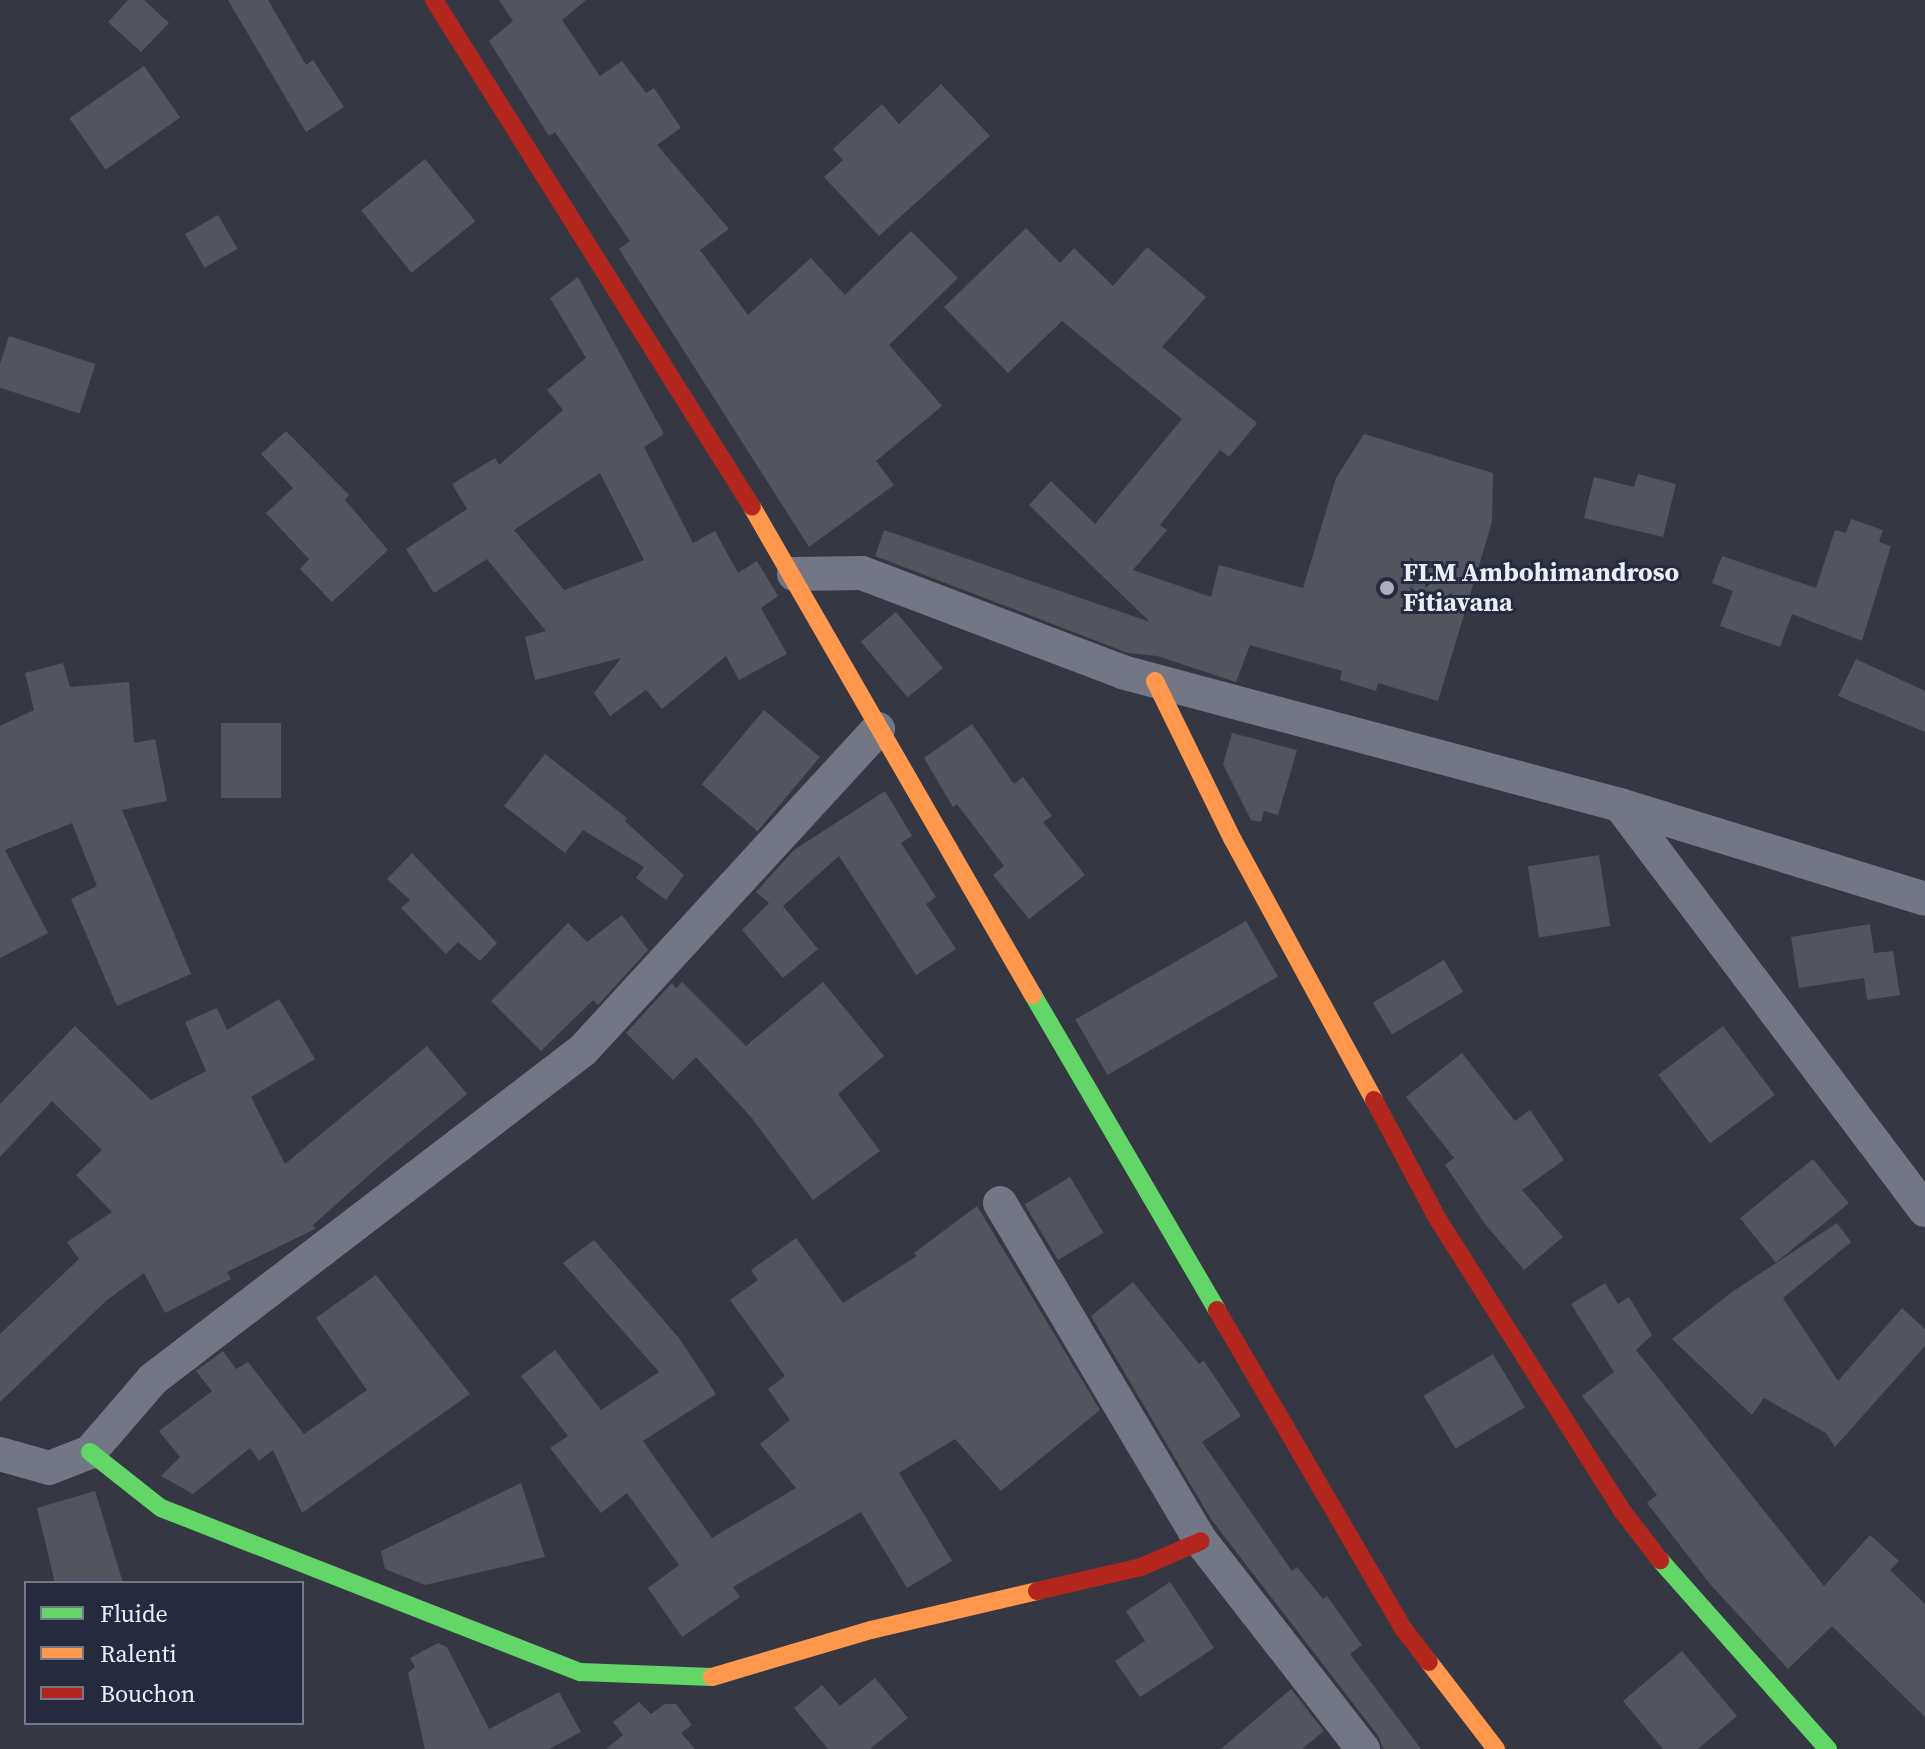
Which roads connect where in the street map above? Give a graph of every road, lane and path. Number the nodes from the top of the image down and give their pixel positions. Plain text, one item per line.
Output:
1 (434, 0) edge
2 (794, 574) junction
3 (1155, 681) junction
4 (878, 729) junction
5 (1620, 805) junction
6 (1925, 899) edge
7 (1000, 1203) dead end
8 (1925, 1210) edge
9 (90, 1452) junction
10 (0, 1454) edge
11 (1201, 1541) junction
12 (1363, 1749) edge
13 (1496, 1749) edge
14 (1828, 1749) edge

1 - 2 street
2 - 3 street
2 - 4 street
3 - 5 street
3 - 14 street
4 - 9 street
4 - 13 street
5 - 6 street
5 - 8 street
7 - 11 street
9 - 10 street
9 - 11 street
11 - 12 street

